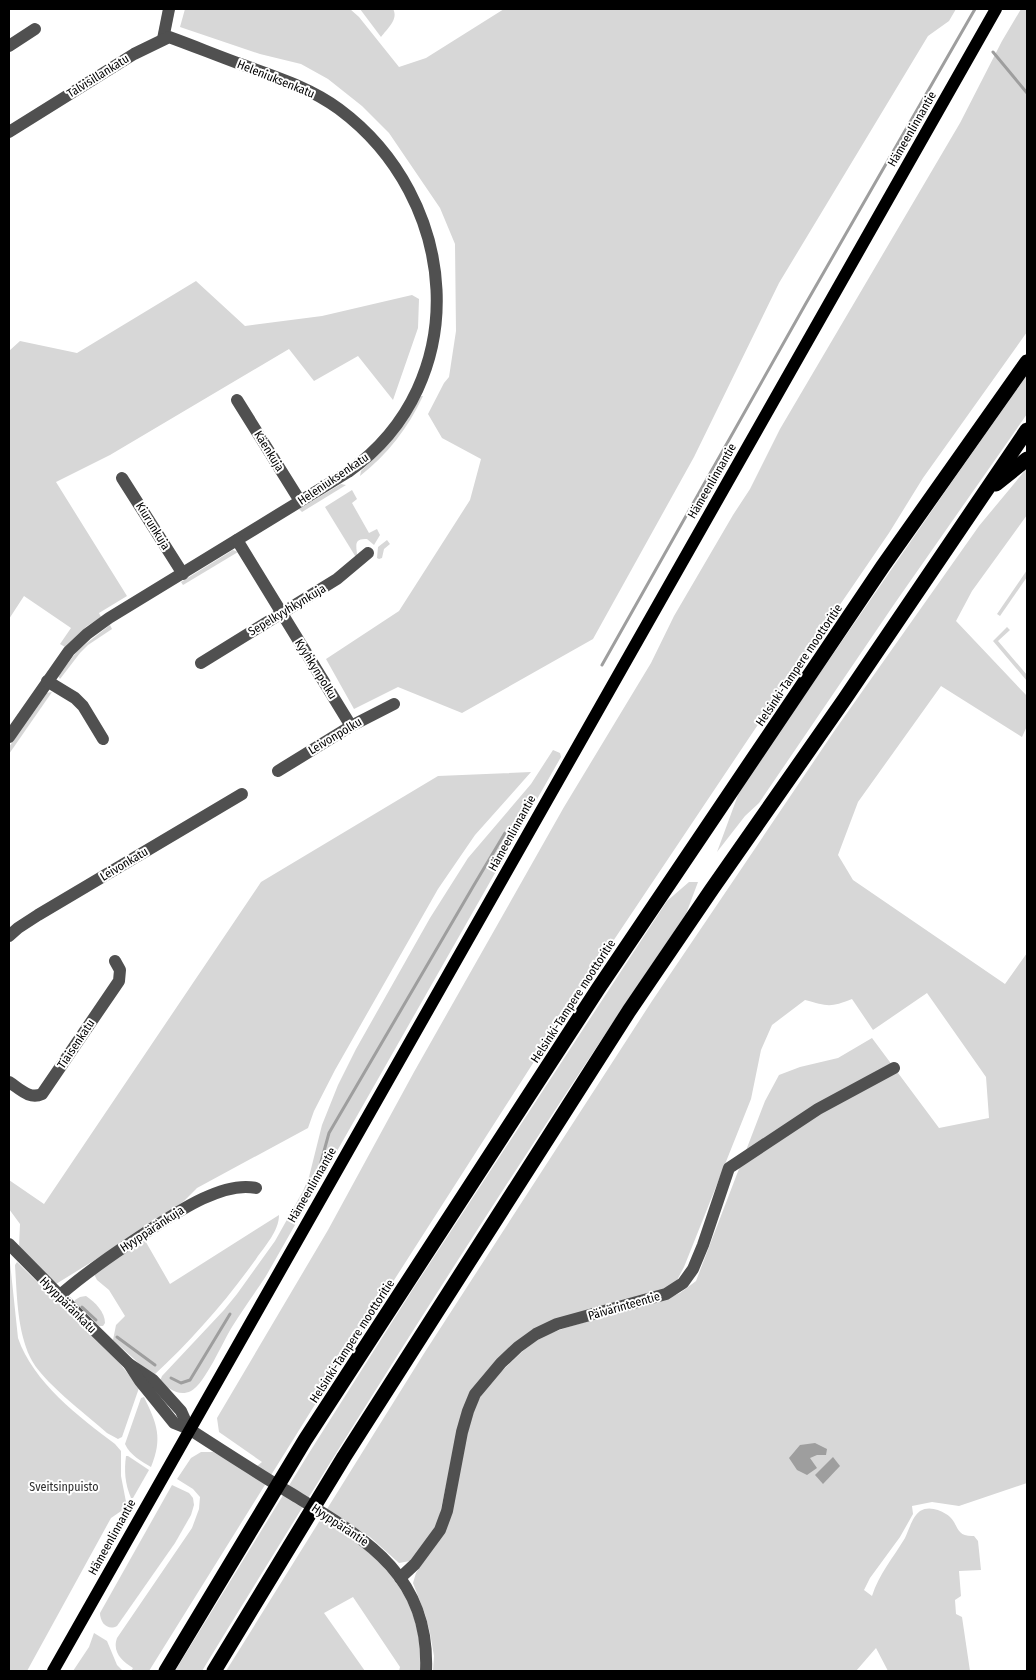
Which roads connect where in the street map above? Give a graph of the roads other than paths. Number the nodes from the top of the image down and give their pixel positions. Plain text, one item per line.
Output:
1 (169, 9) edge
2 (996, 9) edge
3 (35, 29) dead end
4 (163, 39) junction
5 (9, 46) edge
6 (9, 132) edge
7 (1027, 362) edge
8 (237, 400) dead end
9 (1027, 430) edge
10 (1027, 459) edge
11 (122, 478) dead end
12 (985, 492) junction
13 (300, 501) junction
14 (237, 540) junction
15 (368, 553) dead end
16 (183, 574) junction
17 (281, 613) junction
18 (202, 663) dead end
19 (47, 681) junction
20 (394, 704) dead end
21 (351, 726) junction
22 (9, 737) edge
23 (102, 739) dead end
24 (278, 772) dead end
25 (242, 794) dead end
26 (9, 936) edge
27 (115, 961) dead end
28 (894, 1068) dead end
29 (9, 1082) edge
30 (256, 1188) dead end
31 (9, 1244) edge
32 (59, 1296) junction
33 (189, 1429) junction
34 (400, 1578) junction
35 (52, 1671) edge
36 (166, 1671) edge
37 (214, 1671) edge
38 (426, 1671) edge

1 - 4 street
2 - 33 main road, Hämeenlinnantie
3 - 5 street
4 - 6 street, Talvisillankatu
4 - 13 street, Heleniuksenkatu
7 - 36 highway, Helsinki-Tampere moottoritie
8 - 13 street, Käenkuja
9 - 12 highway
10 - 12 highway
11 - 16 street, Kiurunkuja
12 - 37 highway
13 - 14 street, Heleniuksenkatu
14 - 16 street, Heleniuksenkatu
14 - 17 street, Kyyhkynpolku
15 - 17 street, Sepelkyyhkynkuja
16 - 19 street, Heleniuksenkatu
17 - 18 street, Sepelkyyhkynkuja
17 - 21 street, Kyyhkynpolku
19 - 22 street, Heleniuksenkatu
19 - 23 street
20 - 21 street, Leivonpolku
21 - 24 street, Leivonpolku
25 - 26 street, Leivonkatu
27 - 29 street, Tiaisenkatu
28 - 34 street, Päivärinteentie
30 - 32 street, Hyyppäränkuja
31 - 32 street, Hyyppäränkatu
32 - 33 street, Hyyppäränkatu
33 - 34 street, Hyyppäräntie
33 - 35 main road, Hämeenlinnantie
34 - 38 street, Hyyppäräntie

